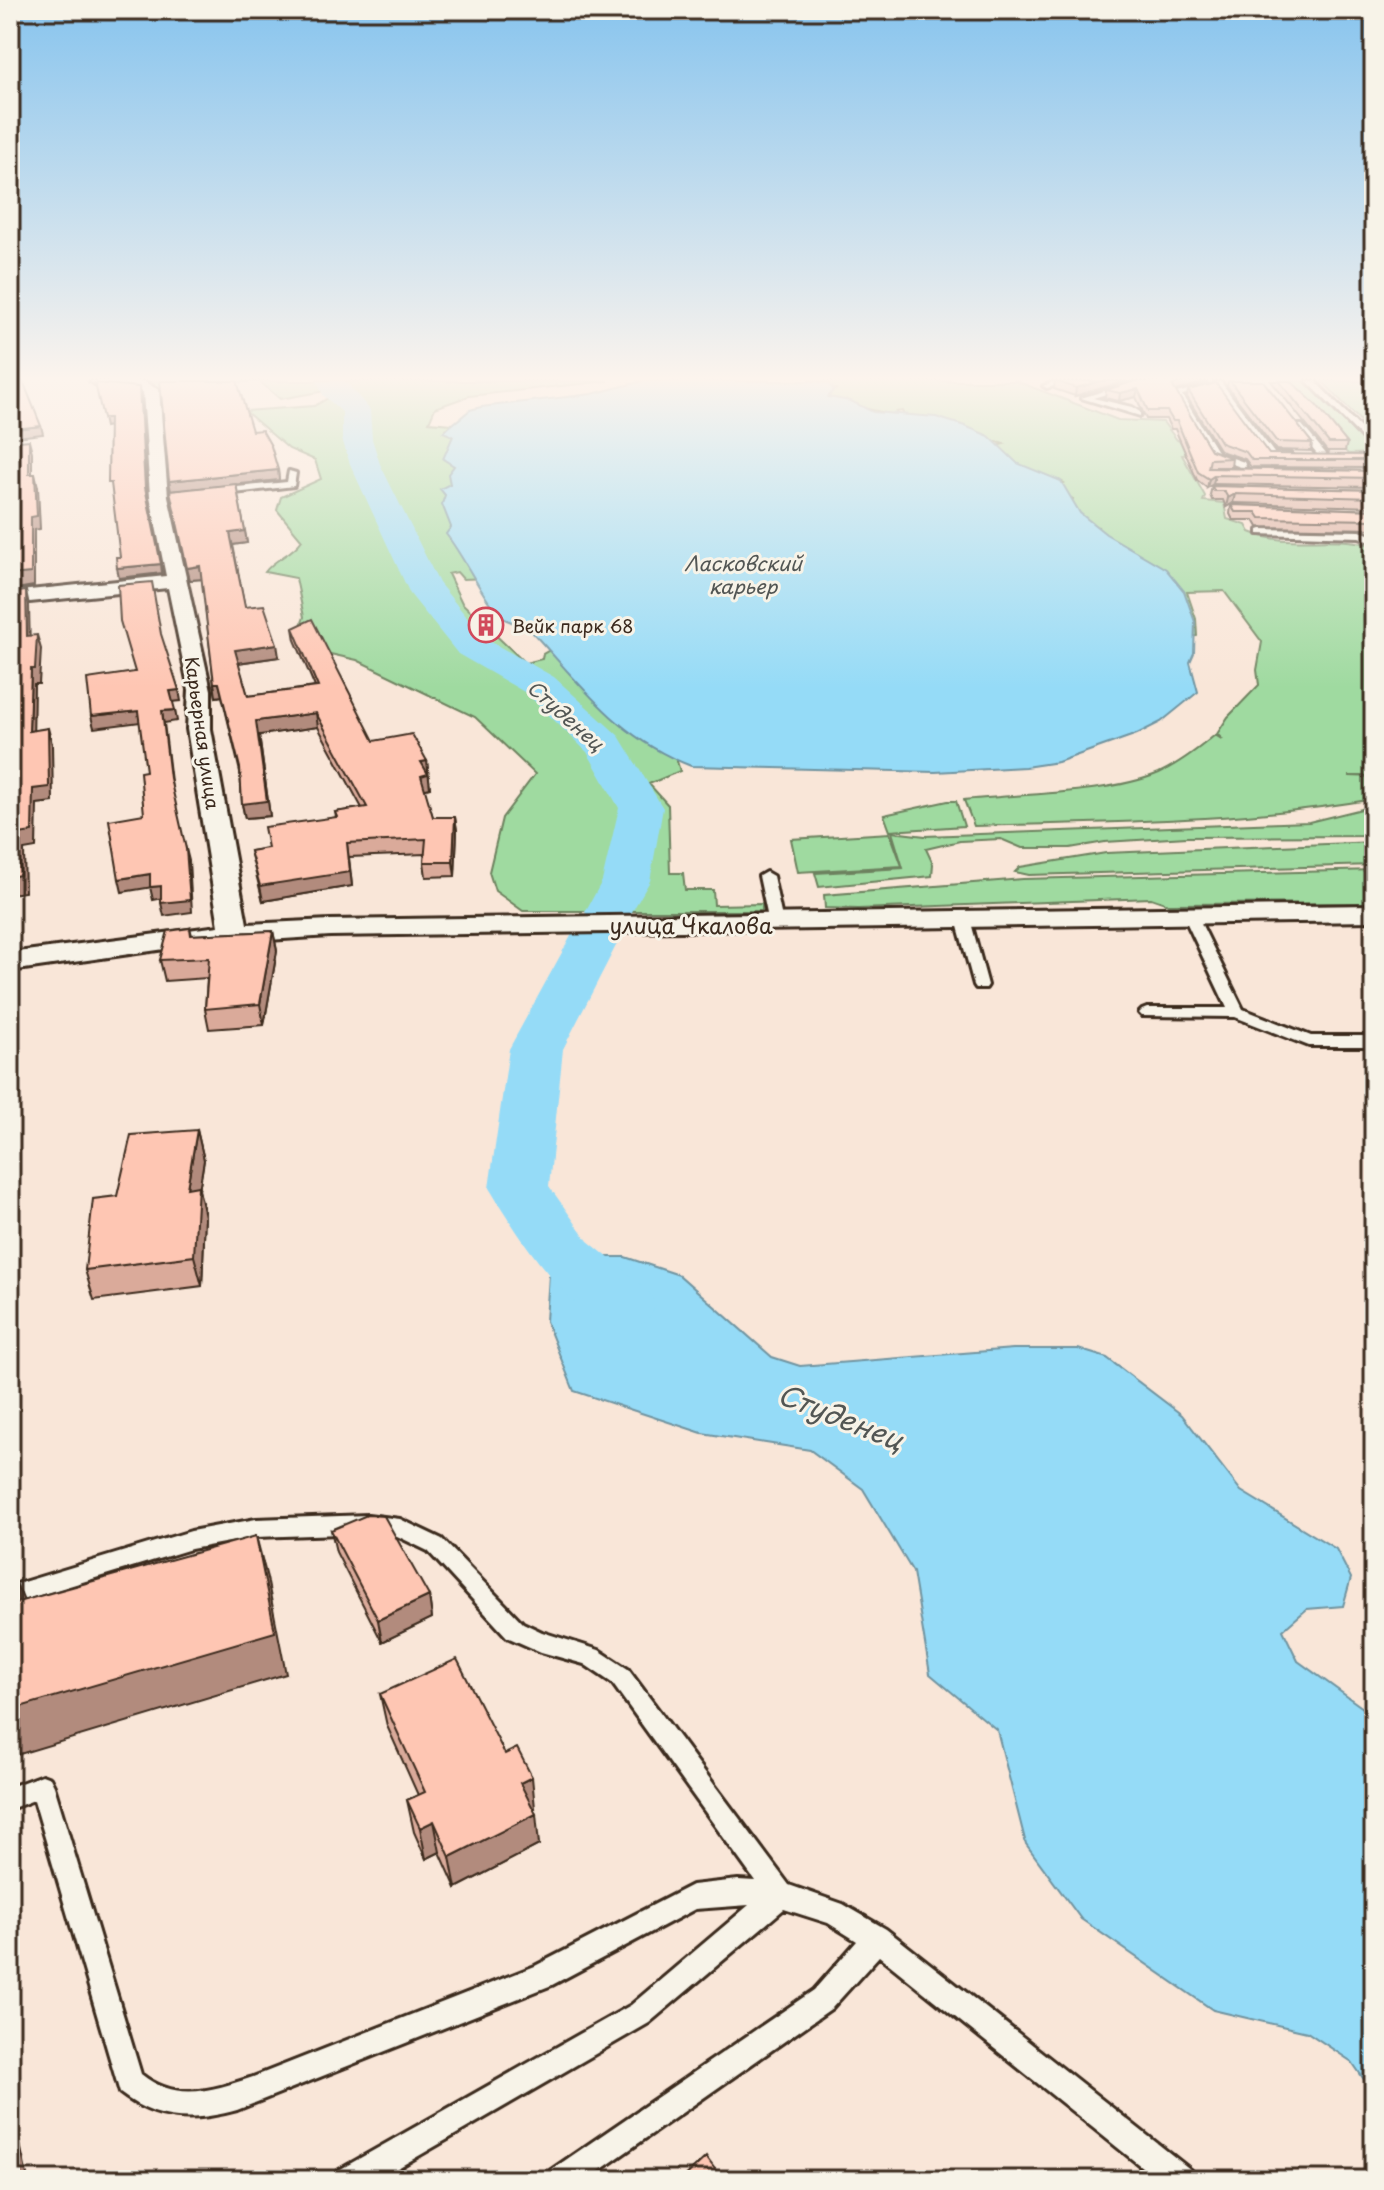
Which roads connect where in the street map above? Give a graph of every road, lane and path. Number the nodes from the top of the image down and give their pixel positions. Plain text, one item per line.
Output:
1 (165, 483) edge
2 (291, 483) edge
3 (204, 494) edge
4 (1261, 532) dead end
5 (1374, 537) edge
6 (176, 581) junction
7 (10, 598) edge
8 (766, 876) dead end
9 (1374, 913) edge
10 (1190, 915) junction
11 (963, 919) junction
12 (776, 923) junction
13 (234, 933) junction
14 (10, 962) edge
15 (981, 985) dead end
16 (1237, 1012) junction
17 (1147, 1013) dead end
18 (1374, 1041) edge
19 (10, 1595) edge
20 (10, 1798) edge
21 (781, 1895) junction
22 (877, 1938) junction
23 (349, 2180) edge
24 (561, 2180) edge
25 (1181, 2180) edge

1 - 6 street, Карьерная улица
2 - 3 lane
4 - 5 lane
6 - 7 street
6 - 13 street, Карьерная улица
8 - 12 lane
9 - 10 street, улица Чкалова
10 - 11 street, улица Чкалова
10 - 16 lane
11 - 12 street, улица Чкалова
11 - 15 lane
12 - 13 street, улица Чкалова
13 - 14 street, улица Чкалова
16 - 17 lane
16 - 18 lane
19 - 21 lane
20 - 21 lane
21 - 22 lane
21 - 23 lane
22 - 24 lane
22 - 25 lane

